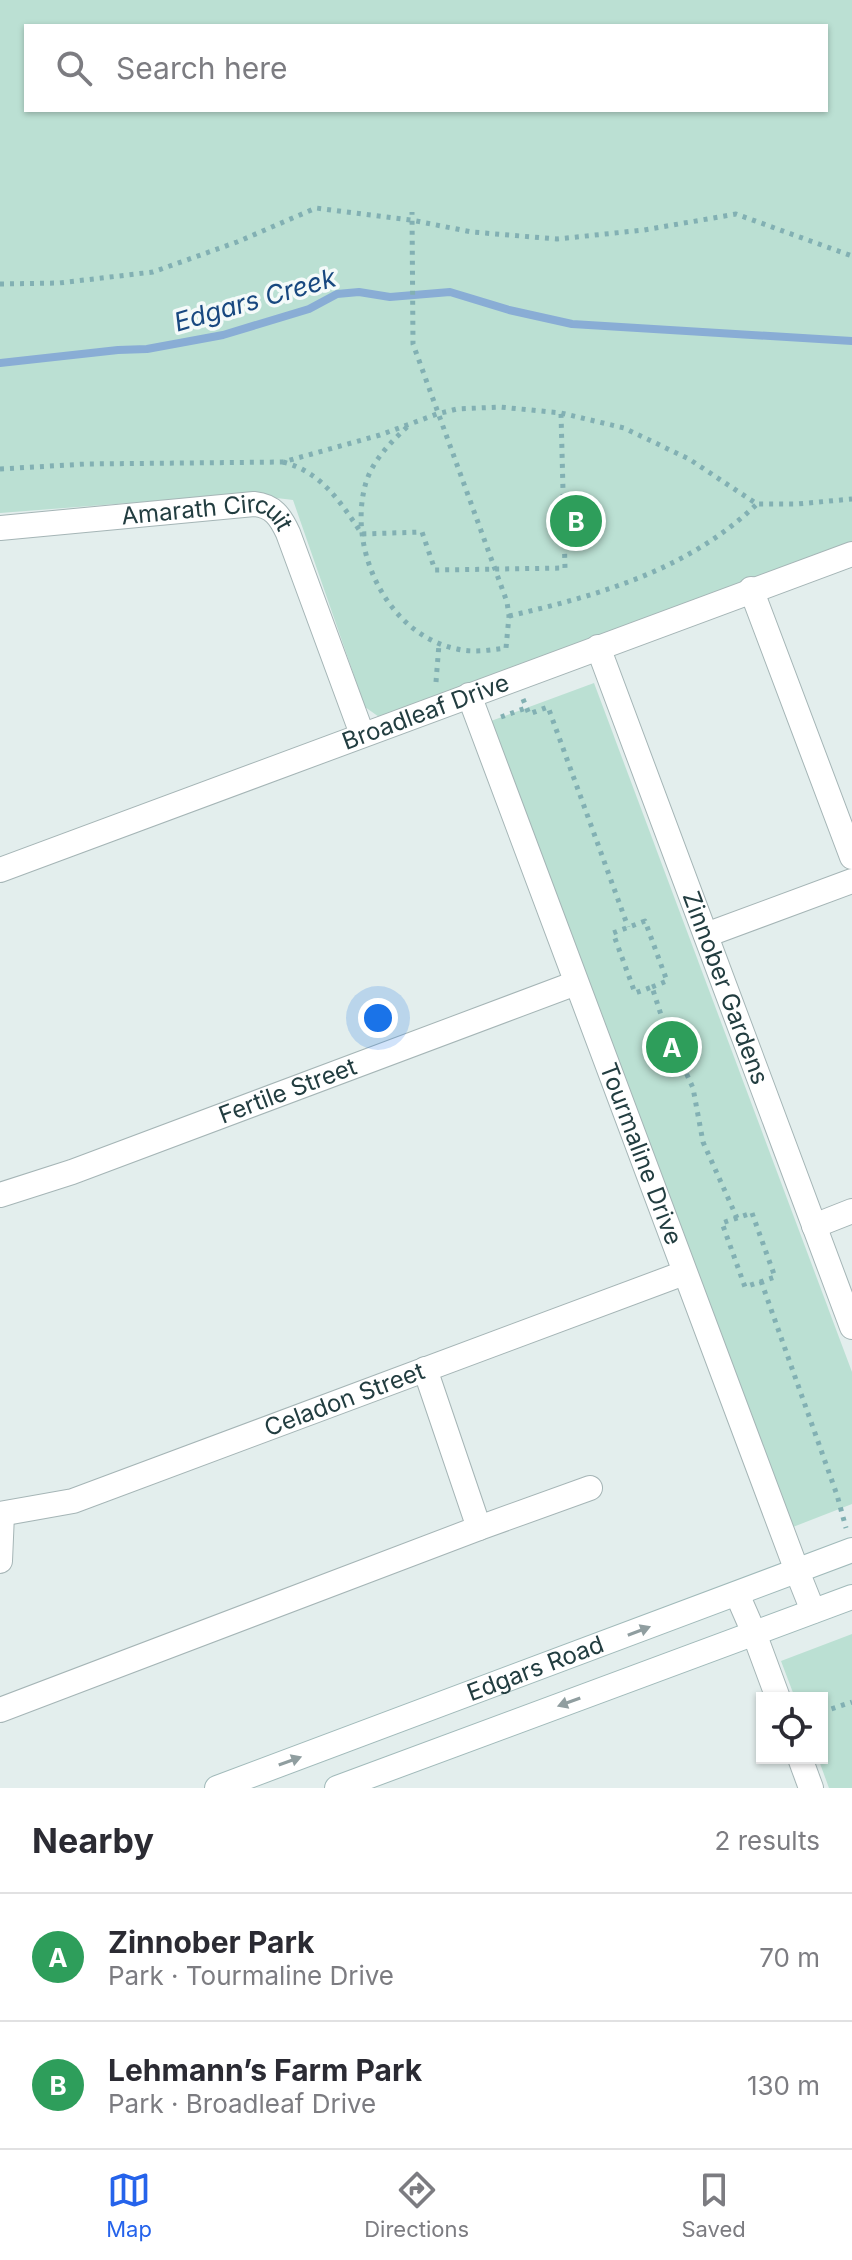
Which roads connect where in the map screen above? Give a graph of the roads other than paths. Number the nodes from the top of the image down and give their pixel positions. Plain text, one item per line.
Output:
1 (0, 528) edge
2 (852, 554) edge
3 (751, 589) junction
4 (598, 647) junction
5 (469, 695) junction
6 (362, 734) junction
7 (852, 857) edge
8 (0, 870) edge
9 (852, 881) edge
10 (706, 935) junction
11 (576, 983) junction
12 (0, 1195) edge
13 (852, 1211) edge
14 (814, 1226) junction
15 (684, 1273) junction
16 (852, 1327) edge
17 (425, 1369) junction
18 (590, 1488) dead end
19 (1, 1514) edge
20 (479, 1528) junction
21 (850, 1540) edge
22 (0, 1561) edge
23 (797, 1571) junction
24 (737, 1594) junction
25 (852, 1597) edge
26 (813, 1611) junction
27 (754, 1633) junction
28 (776, 1692) edge
29 (0, 1710) edge
30 (802, 1764) edge
31 (217, 1788) edge
32 (337, 1788) edge
33 (811, 1788) edge

1 - 6 street, Amarath Circuit
2 - 3 street, Broadleaf Drive
3 - 4 street, Broadleaf Drive
3 - 7 street
4 - 5 street, Broadleaf Drive
4 - 10 street, Zinnober Gardens
5 - 6 street, Broadleaf Drive
5 - 11 street, Tourmaline Drive
6 - 8 street, Broadleaf Drive
9 - 10 street
10 - 14 street, Zinnober Gardens
11 - 12 street, Fertile Street
11 - 15 street, Tourmaline Drive
13 - 14 street
14 - 16 street, Zinnober Gardens
15 - 17 street, Celadon Street
15 - 23 street, Tourmaline Drive
17 - 19 street, Celadon Street
17 - 20 street
18 - 20 street
19 - 22 street
20 - 29 street
21 - 23 street, Edgars Road
23 - 24 street, Edgars Road
23 - 26 street, Tourmaline Drive
24 - 27 street
31 -> 24 street, Edgars Road
25 - 26 street, Edgars Road
26 - 27 street, Edgars Road
27 - 28 street
27 -> 32 street, Edgars Road
30 - 33 street

